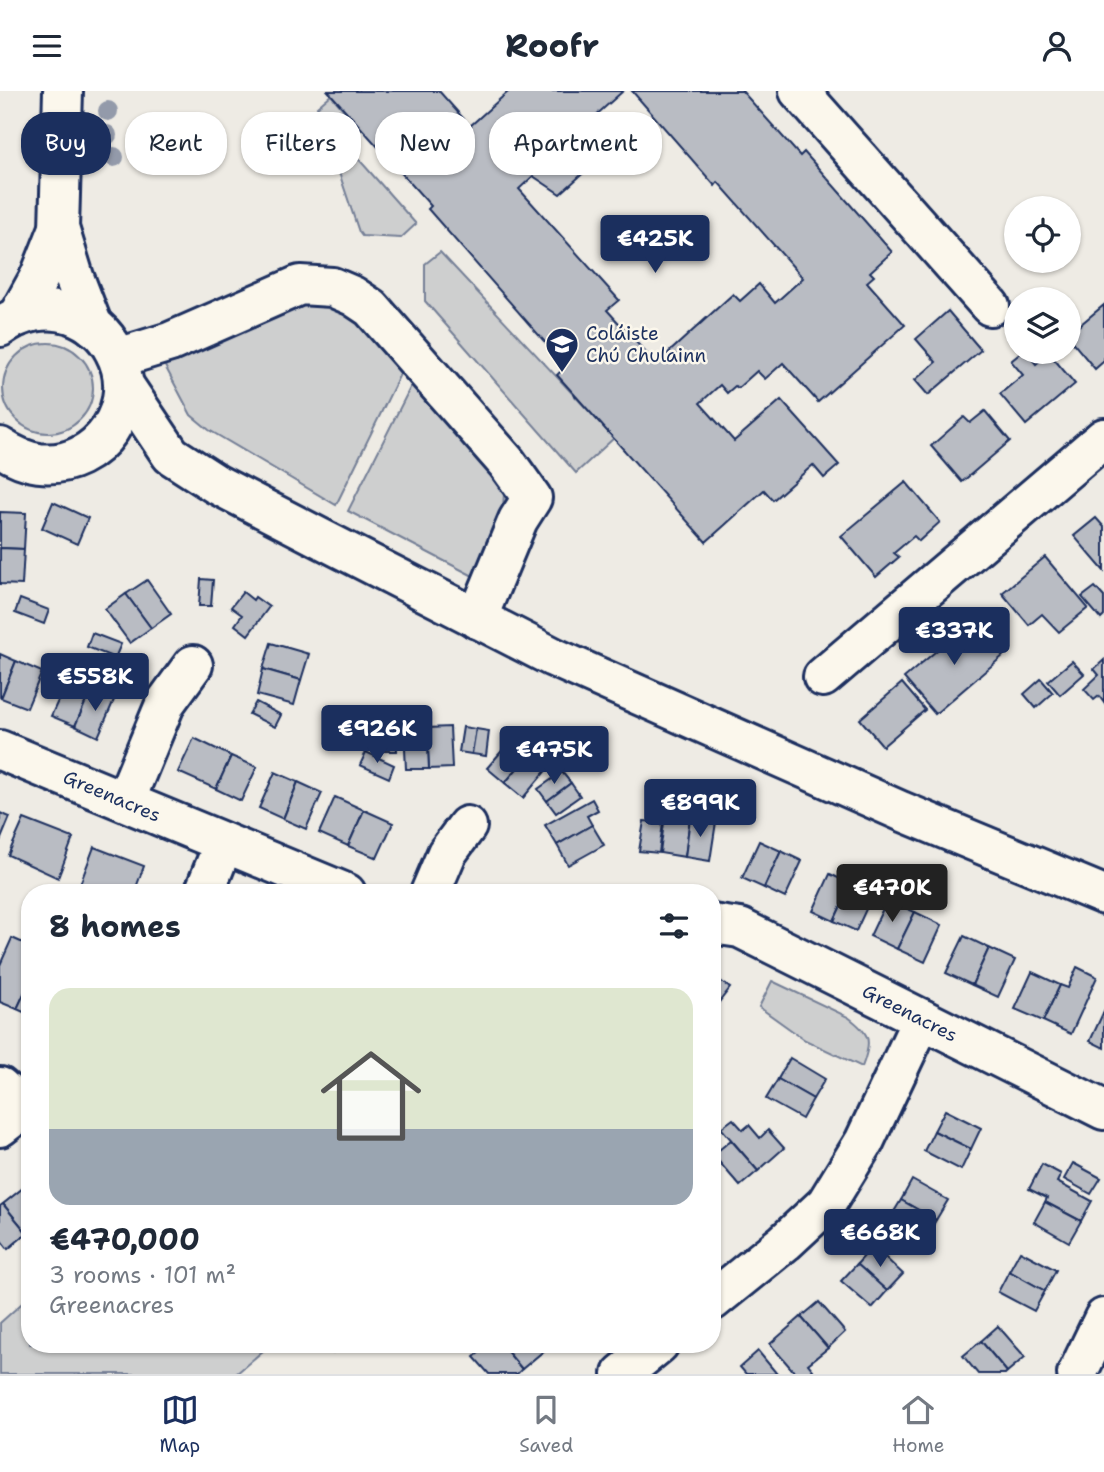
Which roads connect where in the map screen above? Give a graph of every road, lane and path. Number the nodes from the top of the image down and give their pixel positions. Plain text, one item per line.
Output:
1 (62, 91) edge
2 (799, 91) edge
3 (59, 228) junction
4 (989, 306) dead end
5 (9, 322) edge
6 (93, 326) junction
7 (121, 372) junction
8 (1104, 438) edge
9 (0, 447) edge
10 (94, 447) junction
11 (171, 455) junction
12 (477, 619) junction
13 (193, 665) dead end
14 (823, 677) dead end
15 (0, 750) edge
16 (125, 801) junction
17 (467, 826) dead end
18 (224, 843) junction
19 (208, 884) edge
20 (324, 884) edge
21 (434, 884) edge
22 (1104, 895) edge
23 (721, 925) edge
24 (922, 1019) junction
25 (1104, 1110) edge
26 (721, 1294) edge
27 (1104, 1318) edge
28 (648, 1353) edge
29 (622, 1374) edge
30 (1077, 1374) edge

1 - 3 street
2 - 4 street
3 - 5 street
3 - 6 street
5 - 6 street
6 - 7 street
7 - 10 street
7 - 11 street
7 - 12 street
8 - 14 street
9 - 10 street
10 - 11 street
11 - 12 street
12 - 22 street
13 - 16 street
15 - 16 street, Greenacres
16 - 18 street, Greenacres
17 - 21 street
18 - 19 street
18 - 20 street, Greenacres
23 - 24 street, Greenacres
24 - 25 street, Greenacres
24 - 26 street
27 - 30 street
28 - 29 street

